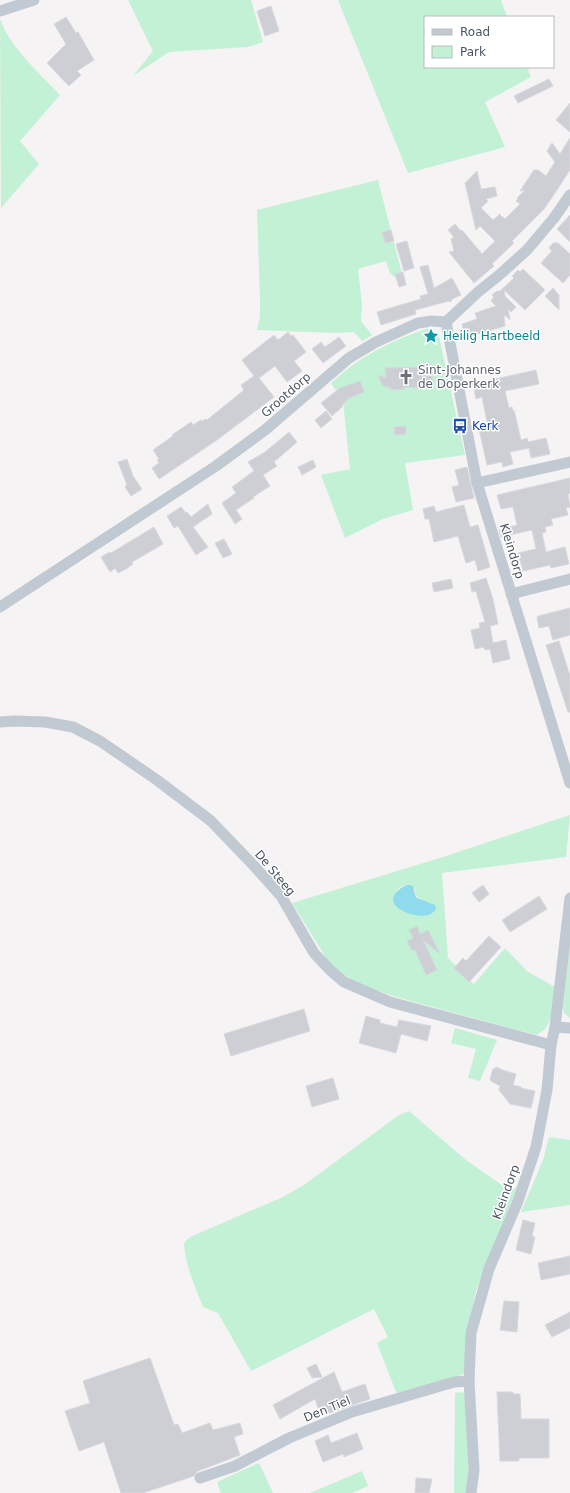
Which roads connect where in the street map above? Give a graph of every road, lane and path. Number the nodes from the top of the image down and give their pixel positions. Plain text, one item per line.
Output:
1 (34, 0) edge
2 (0, 11) edge
3 (570, 195) edge
4 (446, 322) junction
5 (570, 462) edge
6 (477, 483) junction
7 (570, 580) edge
8 (511, 594) junction
9 (0, 607) edge
10 (0, 722) edge
11 (570, 783) edge
12 (570, 898) edge
13 (556, 1027) junction
14 (570, 1028) edge
15 (551, 1045) junction
16 (469, 1381) junction
17 (200, 1478) dead end
18 (471, 1493) edge

1 - 2 street
3 - 4 street
4 - 6 street, Kleindorp
4 - 9 street, Grootdorp
5 - 6 street
6 - 8 street, Kleindorp
7 - 8 street
8 - 11 street, Kleindorp
10 - 15 street, De Steeg
12 - 13 street, Kleindorp
13 - 14 street
13 - 15 street, Kleindorp
15 - 16 street, Kleindorp
16 - 17 street, Den Tiel
16 - 18 street, Kleindorp

